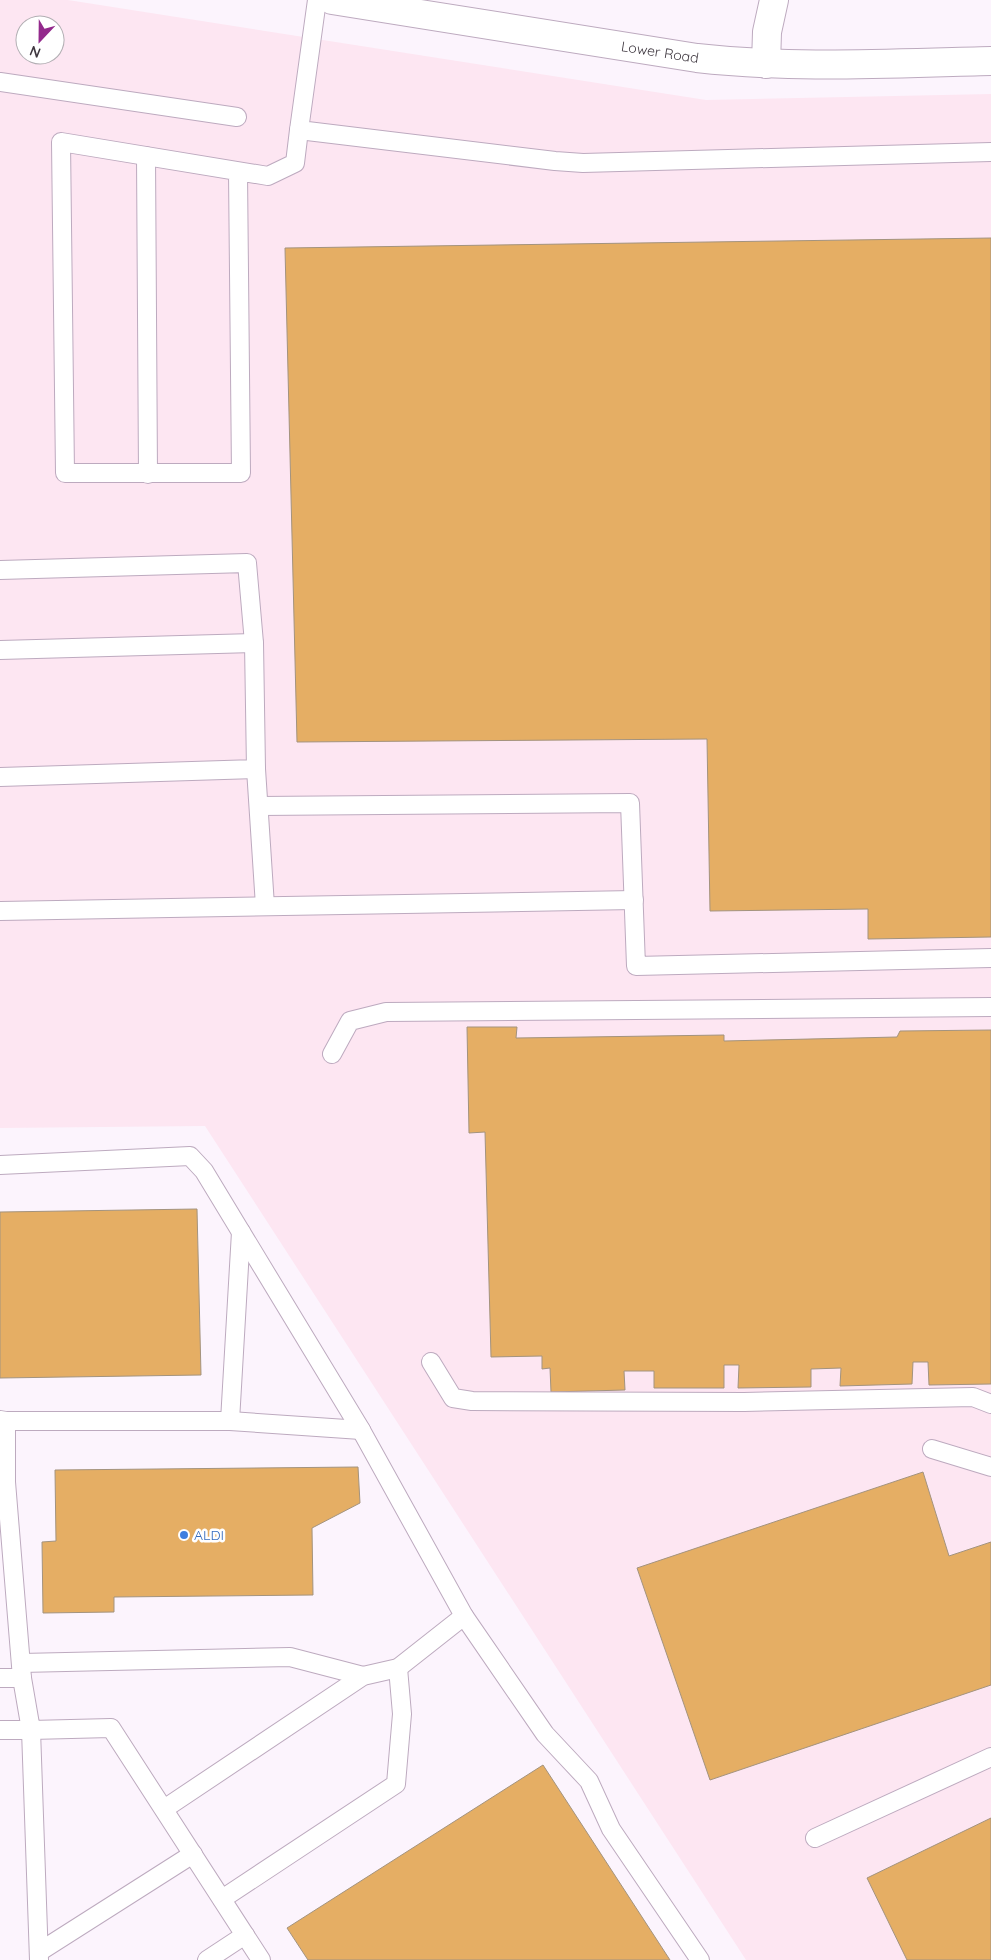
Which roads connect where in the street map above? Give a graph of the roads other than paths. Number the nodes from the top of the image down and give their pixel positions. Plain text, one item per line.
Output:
1 (317, 0) edge
2 (332, 0) edge
3 (774, 0) edge
4 (991, 61) edge
5 (766, 64) junction
6 (0, 82) edge
7 (237, 116) dead end
8 (299, 130) junction
9 (991, 152) edge
10 (146, 156) junction
11 (238, 172) junction
12 (148, 474) junction
13 (0, 570) edge
14 (254, 643) junction
15 (0, 650) edge
16 (256, 769) junction
17 (0, 777) edge
18 (259, 806) junction
19 (634, 900) junction
20 (265, 906) junction
21 (0, 911) edge
22 (991, 958) edge
23 (991, 1007) edge
24 (332, 1054) dead end
25 (0, 1165) edge
26 (240, 1232) junction
27 (432, 1362) dead end
28 (991, 1404) edge
29 (3, 1421) edge
30 (230, 1421) junction
31 (361, 1430) junction
32 (932, 1449) dead end
33 (991, 1467) edge
34 (3, 1482) edge
35 (464, 1616) junction
36 (398, 1668) junction
37 (21, 1670) junction
38 (363, 1676) junction
39 (0, 1678) edge
40 (0, 1730) edge
41 (31, 1730) junction
42 (991, 1757) edge
43 (164, 1809) junction
44 (815, 1838) dead end
45 (193, 1854) junction
46 (222, 1899) junction
47 (245, 1936) junction
48 (39, 1956) edge
49 (207, 1960) edge
50 (261, 1960) edge
51 (700, 1960) edge

1 - 8 lane
2 - 5 street, Lower Road
3 - 5 street
4 - 5 street, Lower Road
6 - 7 lane
8 - 9 lane
8 - 11 lane
10 - 11 lane
10 - 12 lane
10 - 12 lane
11 - 12 lane
13 - 14 lane
14 - 15 lane
14 - 16 lane
16 - 17 lane
16 - 18 lane
18 - 19 lane
18 - 20 lane
19 - 20 lane
19 - 22 lane
20 - 21 lane
23 - 24 lane
25 - 26 lane
26 - 30 lane
26 - 31 lane
27 - 28 lane
29 - 30 lane
29 - 34 lane
30 - 31 lane
31 - 35 lane
32 - 33 lane
34 - 37 lane
35 - 36 lane
35 - 51 lane
36 - 38 lane
36 - 46 lane
37 - 38 lane
37 - 39 lane
37 - 41 lane
38 - 43 lane
40 - 41 lane
41 - 43 lane
41 - 48 lane
42 - 44 lane
43 - 45 lane
45 - 46 lane
45 - 48 lane
46 - 47 lane
47 - 49 lane
47 - 50 lane

